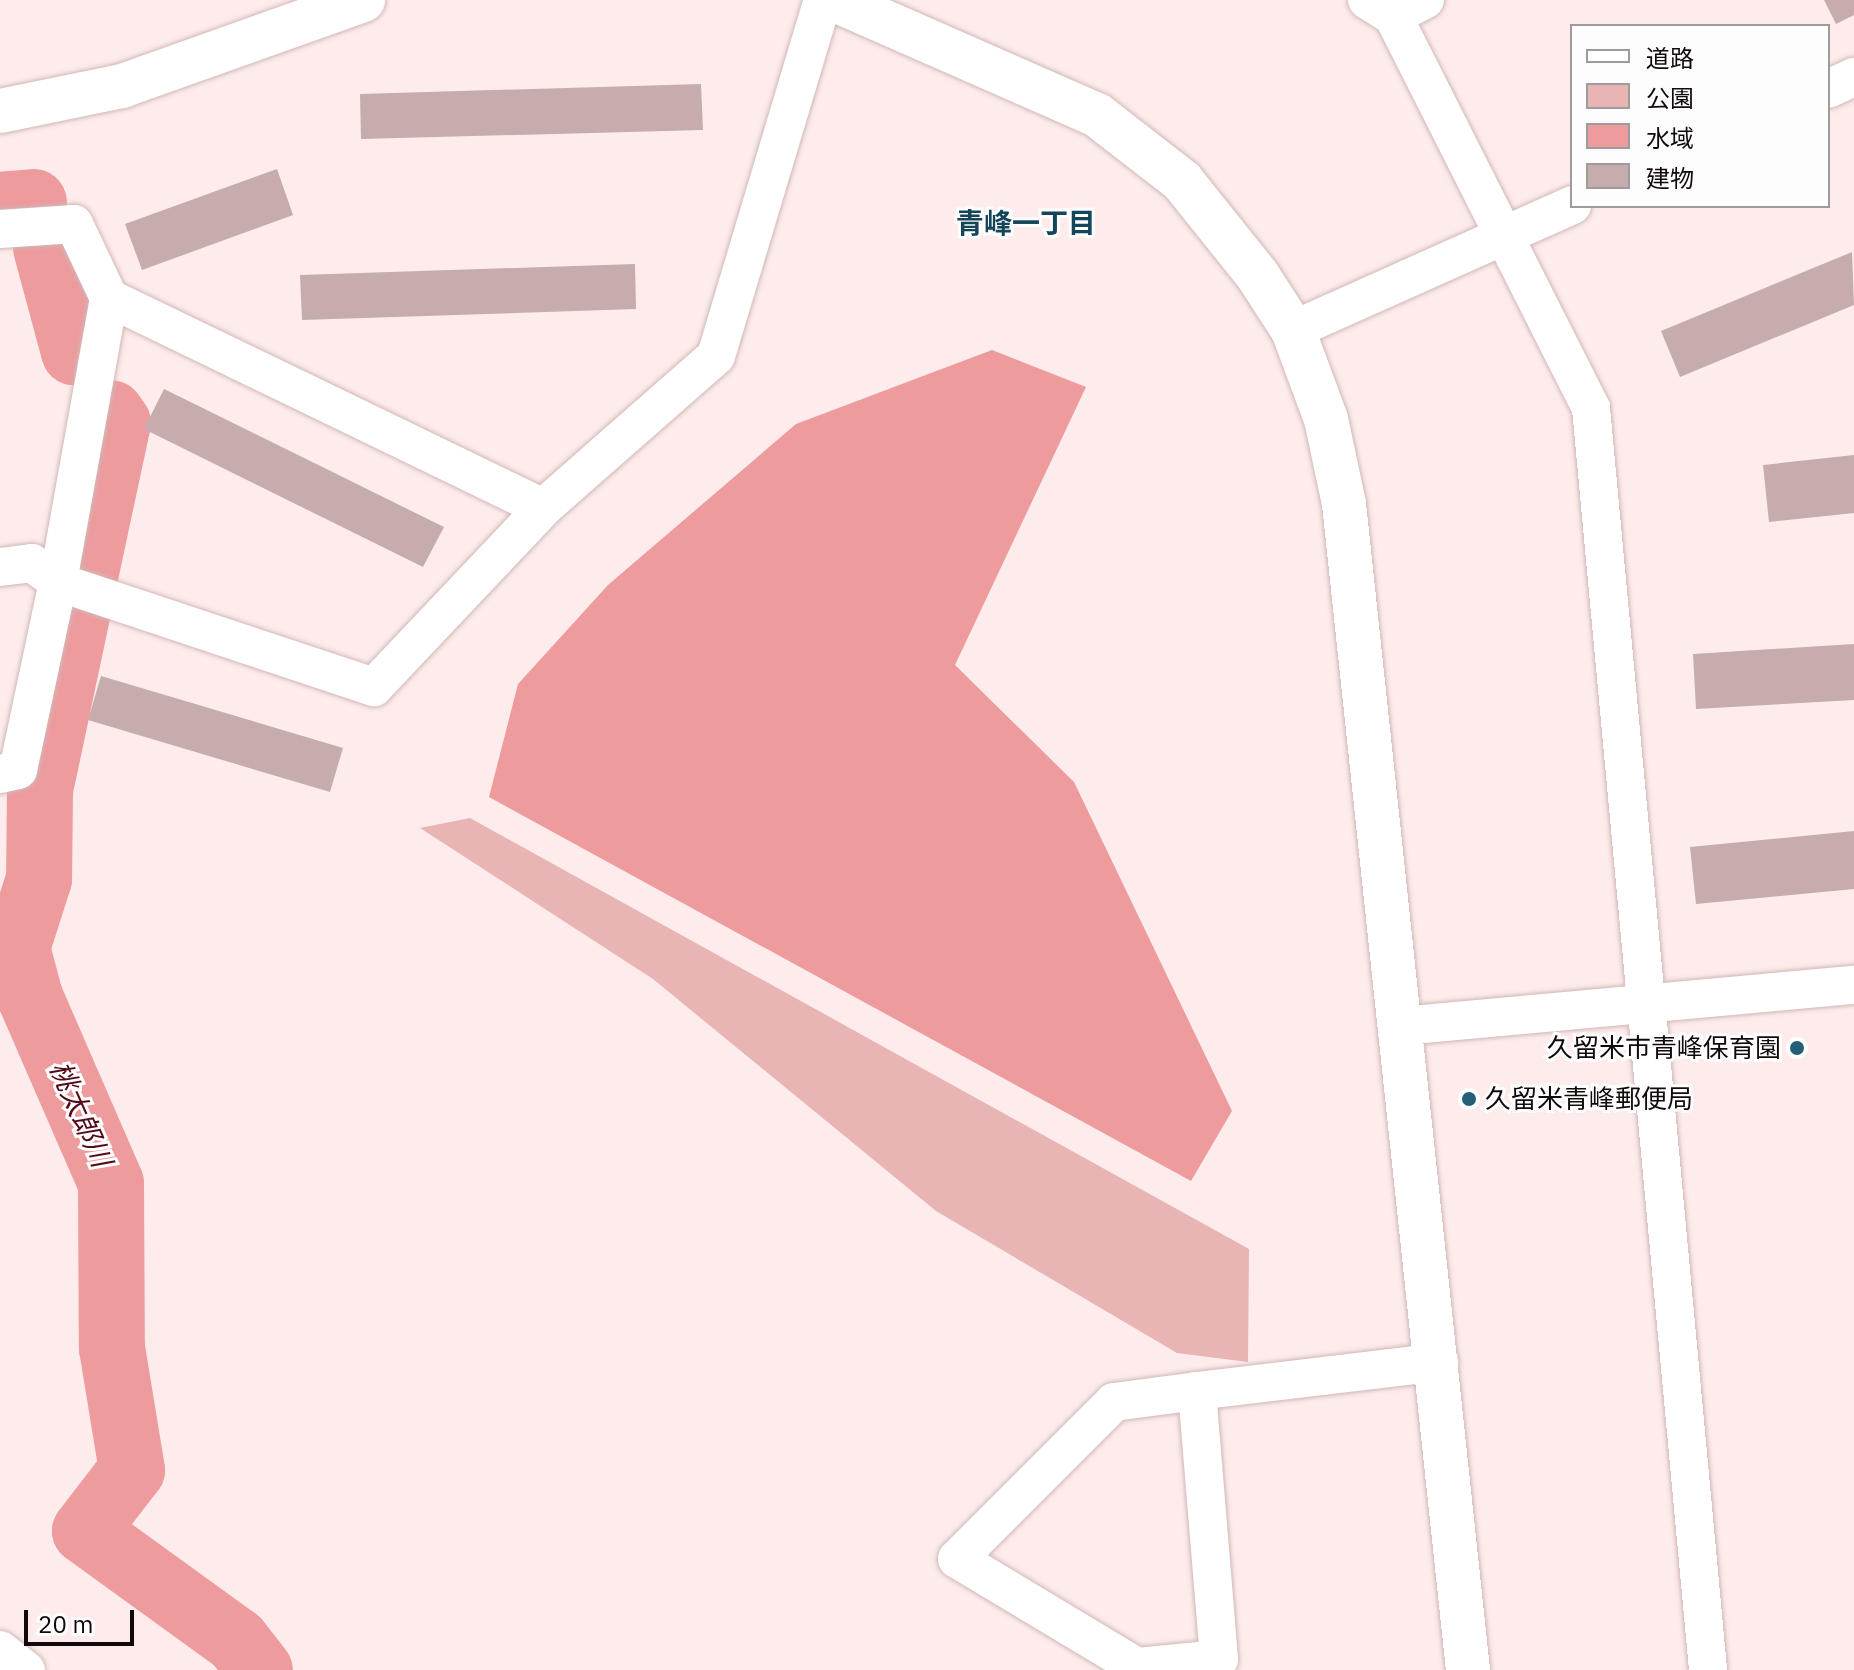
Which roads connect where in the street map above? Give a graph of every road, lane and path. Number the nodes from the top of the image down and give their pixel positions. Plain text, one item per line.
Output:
1 (363, 0) edge
2 (823, 0) edge
3 (835, 0) edge
4 (1395, 5) edge
5 (1854, 77) edge
6 (1830, 88) edge
7 (0, 111) edge
8 (1570, 206) edge
9 (0, 229) edge
10 (1506, 235) junction
11 (109, 298) junction
12 (1293, 330) junction
13 (543, 508) junction
14 (0, 567) edge
15 (58, 582) junction
16 (0, 774) edge
17 (1854, 985) edge
18 (1649, 1003) junction
19 (1401, 1026) junction
20 (1439, 1362) junction
21 (1197, 1391) junction
22 (0, 1650) edge
23 (1220, 1665) edge
24 (26, 1670) edge
25 (1468, 1670) edge
26 (1708, 1670) edge

1 - 7 street
2 - 13 street
3 - 12 street
4 - 10 street
5 - 6 street
8 - 10 street
9 - 11 street
10 - 12 street
10 - 18 street
11 - 13 street
11 - 15 street
12 - 19 street
13 - 15 street
14 - 15 street
15 - 16 street
17 - 18 street
18 - 19 street
18 - 26 street
19 - 20 street
20 - 21 street
20 - 25 street
21 - 23 street
21 - 23 street
22 - 24 street

